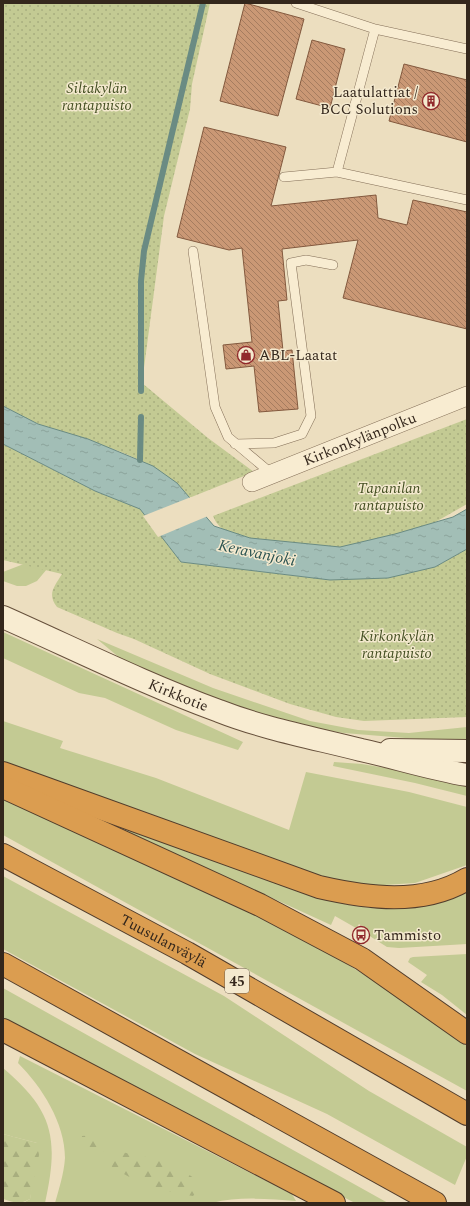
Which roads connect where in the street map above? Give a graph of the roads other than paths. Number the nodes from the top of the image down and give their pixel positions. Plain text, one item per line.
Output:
1 (296, 3) edge
2 (375, 29) junction
3 (467, 49) edge
4 (337, 172) junction
5 (284, 178) dead end
6 (467, 200) edge
7 (193, 251) dead end
8 (333, 265) dead end
9 (467, 396) edge
10 (235, 444) junction
11 (272, 474) junction
12 (252, 482) dead end
13 (3, 617) edge
14 (361, 750) junction
15 (467, 751) edge
16 (3, 773) edge
17 (467, 775) edge
18 (3, 787) edge
19 (3, 855) edge
20 (467, 878) edge
21 (3, 964) edge
22 (3, 1030) edge
23 (467, 1033) edge
24 (467, 1114) edge
25 (334, 1203) edge
26 (435, 1203) edge

1 - 2 lane
2 - 3 lane
2 - 4 lane
4 - 5 lane
4 - 6 lane
7 - 10 lane
8 - 10 lane
9 - 11 street, Kirkonkylänpolku
10 - 11 lane
11 - 12 street, Kirkonkylänpolku
13 - 14 street, Kirkkotie
14 - 15 street, Kirkkotie
14 - 17 street, Kirkkotie
16 - 20 highway
18 - 23 highway
19 - 24 highway, Tuusulanväylä / 45
21 - 26 highway
22 - 25 highway

